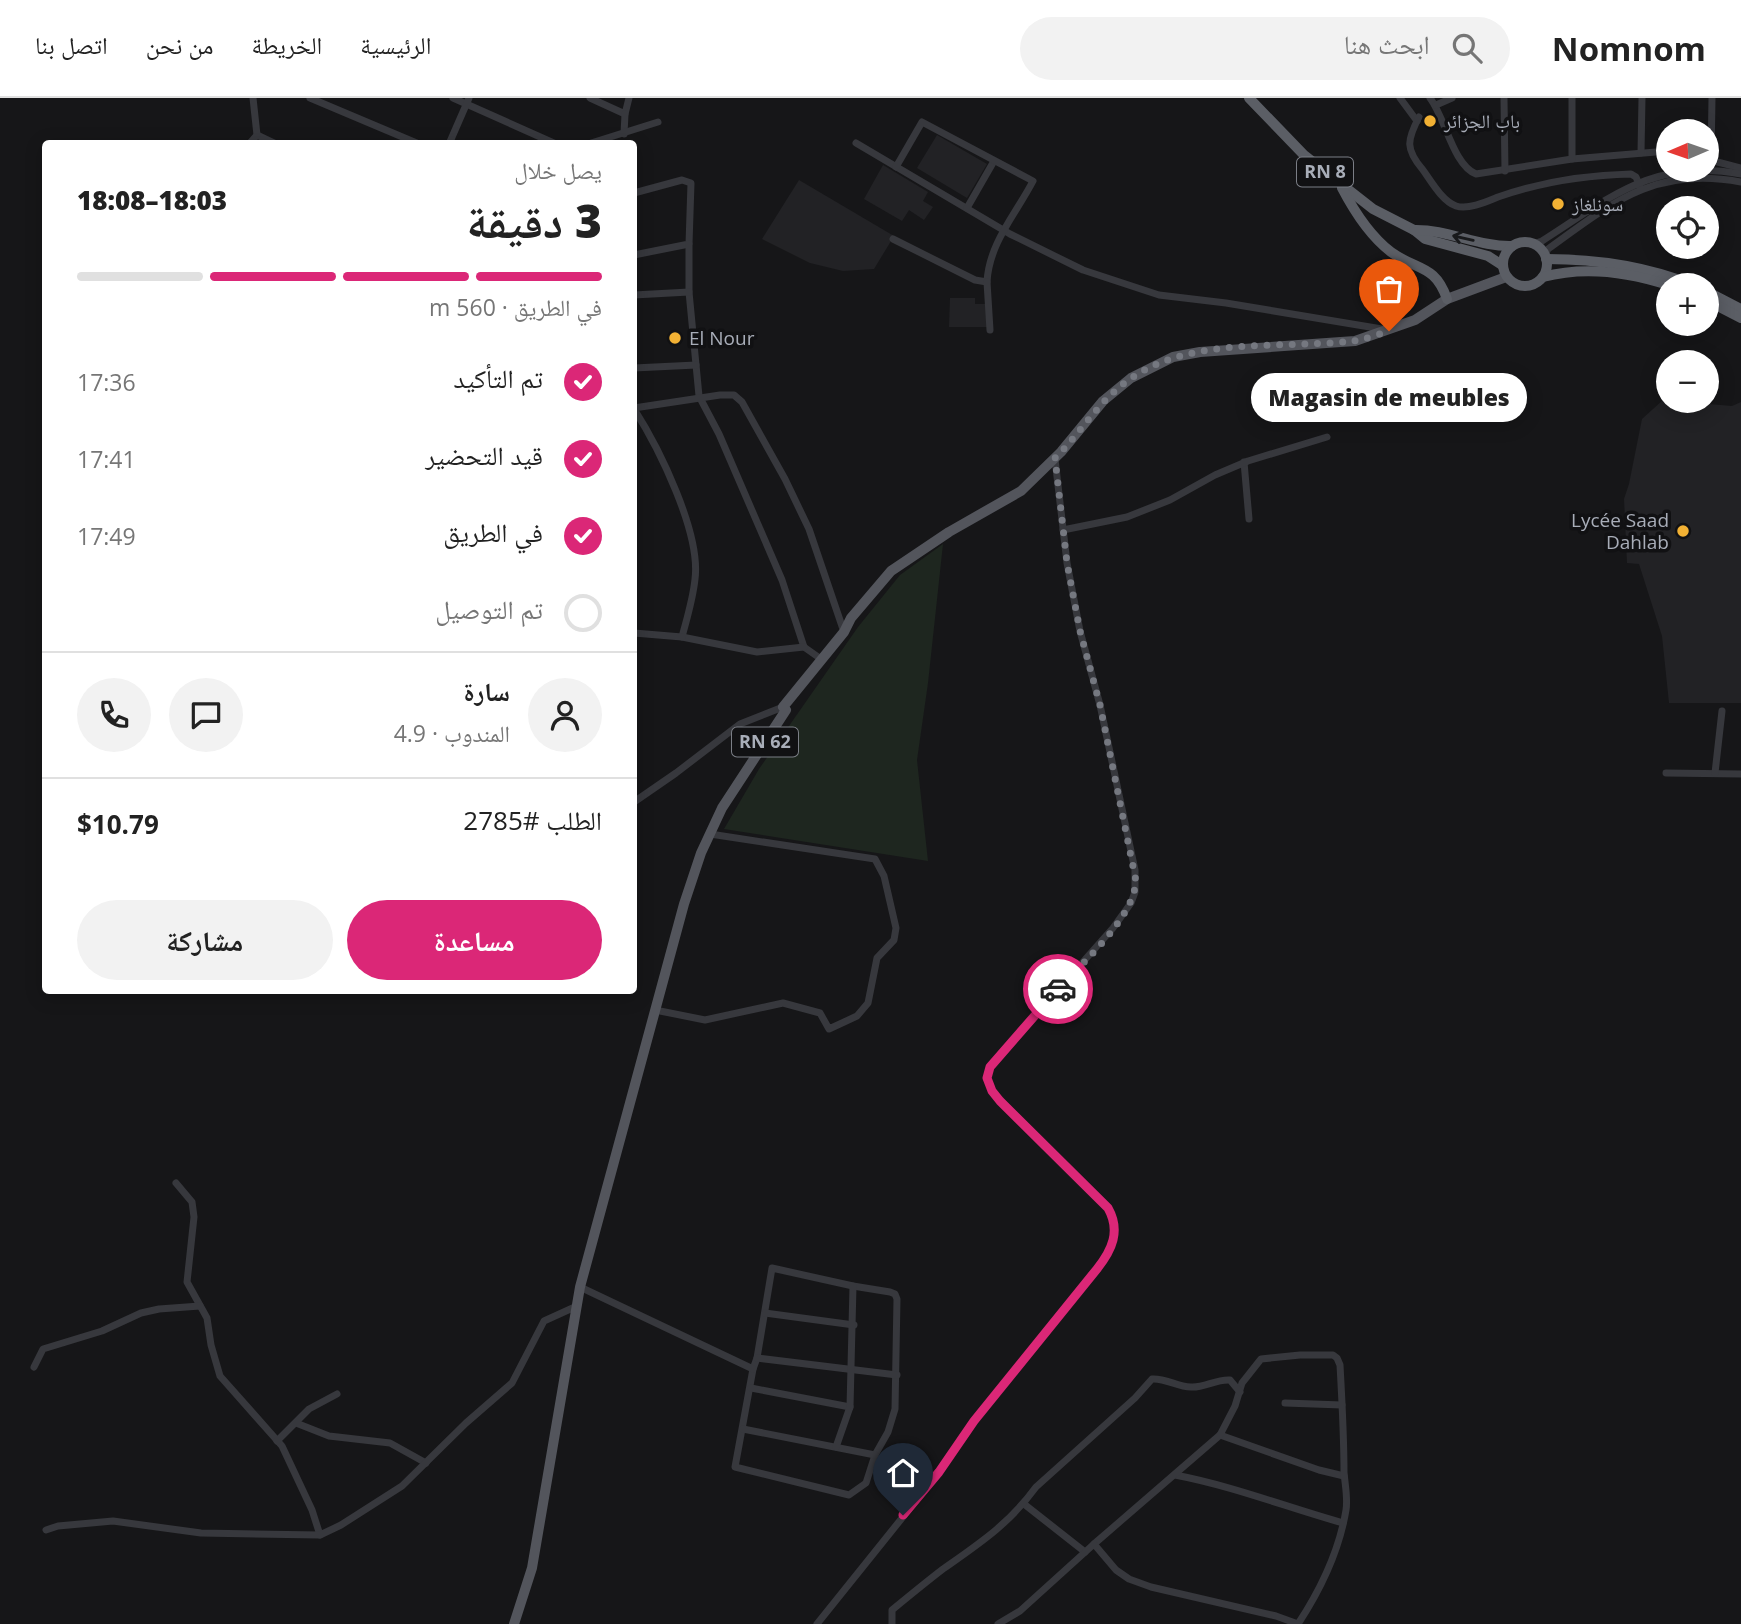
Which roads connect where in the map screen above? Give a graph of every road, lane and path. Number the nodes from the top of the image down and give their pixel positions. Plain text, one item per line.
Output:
1 (253, 98) edge
2 (310, 98) edge
3 (453, 98) edge
4 (590, 98) edge
5 (629, 98) edge
6 (1249, 98) edge
7 (1400, 98) edge
8 (1430, 98) edge
9 (1452, 98) edge
10 (1504, 98) edge
11 (1572, 98) edge
12 (1643, 98) edge
13 (1712, 98) edge
14 (468, 101) edge
15 (1436, 105) junction
16 (625, 114) junction
17 (1711, 119) edge
18 (658, 122) dead end
19 (624, 134) junction
20 (257, 135) junction
21 (253, 140) edge
22 (268, 140) edge
23 (410, 140) edge
24 (451, 140) edge
25 (548, 140) edge
26 (602, 140) edge
27 (856, 143) dead end
28 (1656, 152) edge
29 (1641, 153) junction
30 (1572, 159) junction
31 (995, 161) junction
32 (1719, 162) edge
33 (896, 167) junction
34 (1741, 168) edge
35 (1505, 171) junction
36 (1741, 174) edge
37 (1741, 182) edge
38 (1340, 185) junction
39 (1640, 185) junction
40 (637, 192) edge
41 (967, 208) junction
42 (1414, 229) junction
43 (1003, 230) junction
44 (893, 239) dead end
45 (689, 244) junction
46 (1533, 244) junction
47 (1512, 246) junction
48 (637, 254) edge
49 (1546, 257) junction
50 (1504, 271) junction
51 (1656, 273) edge
52 (1544, 276) junction
53 (987, 282) junction
54 (1656, 282) edge
55 (690, 292) junction
56 (637, 295) edge
57 (1719, 298) edge
58 (1447, 299) junction
59 (1719, 307) edge
60 (1741, 309) edge
61 (1741, 318) edge
62 (990, 330) dead end
63 (1389, 331) junction
64 (696, 365) junction
65 (637, 368) edge
66 (699, 396) junction
67 (637, 408) edge
68 (637, 414) edge
69 (1327, 438) dead end
70 (1055, 458) junction
71 (1244, 462) junction
72 (1249, 519) dead end
73 (1063, 530) junction
74 (844, 632) junction
75 (637, 633) edge
76 (682, 637) junction
77 (804, 647) junction
78 (821, 659) junction
79 (783, 707) junction
80 (1721, 711) dead end
81 (1666, 773) dead end
82 (1714, 774) junction
83 (1741, 774) edge
84 (637, 800) edge
85 (710, 834) junction
86 (655, 1010) junction
87 (176, 1183) dead end
88 (853, 1286) junction
89 (580, 1287) junction
90 (200, 1306) junction
91 (578, 1306) junction
92 (765, 1313) junction
93 (854, 1325) junction
94 (757, 1358) junction
95 (34, 1367) dead end
96 (753, 1369) junction
97 (852, 1369) junction
98 (897, 1375) junction
99 (751, 1388) junction
100 (1240, 1392) junction
101 (337, 1394) dead end
102 (1285, 1403) dead end
103 (1342, 1405) junction
104 (850, 1407) junction
105 (296, 1423) junction
106 (743, 1429) junction
107 (1220, 1435) junction
108 (277, 1441) junction
109 (836, 1447) junction
110 (875, 1455) junction
111 (426, 1462) junction
112 (1175, 1475) junction
113 (1344, 1476) junction
114 (1024, 1504) junction
115 (1343, 1523) junction
116 (46, 1531) dead end
117 (320, 1535) junction
118 (1094, 1544) junction
119 (1085, 1552) junction
120 (514, 1624) edge
121 (817, 1624) edge
122 (892, 1624) edge
123 (998, 1624) edge
124 (1298, 1624) edge

1 - 20 street
2 - 23 street
3 - 14 street
4 - 16 street
5 - 16 street
6 - 38 highway, RN 8
7 - 39 street
8 - 15 street
9 - 15 street
10 - 35 street
11 - 30 street
12 - 29 street
13 - 17 street
14 - 24 street
14 - 25 street
15 - 35 street
16 - 19 street
18 - 19 street
19 - 26 street
20 - 21 street
20 - 22 street
27 - 33 street
28 - 29 street
29 - 30 street
30 - 35 street
31 - 33 street
31 - 41 street
31 - 43 street
32 - 34 street
33 - 41 street
36 - 39 street
37 - 39 street
38 - 42 highway, RN 8
38 - 58 highway
39 - 46 street
39 - 49 street
40 - 45 street
41 - 43 street
47 -> 42 highway, RN 8
42 - 50 highway, RN 8
43 - 53 street
43 - 63 street
44 - 53 street
45 - 48 street
45 - 55 street
46 - 47 highway
46 - 49 highway
47 - 50 highway
49 - 51 highway
49 - 52 highway
50 - 52 highway
50 - 58 main road, RN 62
52 - 54 highway
53 - 62 street
55 - 56 street
55 - 64 street
57 - 60 highway
58 - 63 main road, RN 62
59 - 61 highway
63 - 70 main road, RN 62
64 - 65 street
64 - 66 street
66 - 67 street
66 - 74 street
66 - 77 street
68 - 76 street
69 - 71 street
70 - 73 street
70 - 74 main road, RN 62
71 - 72 street
71 - 73 street
73 - 121 street
74 - 78 main road, RN 62
75 - 76 street
76 - 77 street
77 - 78 street
78 - 79 main road, RN 62
79 - 84 street
79 - 85 main road, RN 62
80 - 82 street
81 - 82 street
82 - 83 street
85 - 86 main road, RN 62
85 - 86 street
86 - 89 main road, RN 62
87 - 90 street
88 - 92 street
88 - 93 street
88 - 98 street
89 - 91 main road, RN 62
89 - 96 street
90 - 95 street
90 - 108 street
91 - 111 street
91 - 120 main road, RN 62
92 - 93 street
92 - 94 street
93 - 97 street
94 - 96 street
94 - 97 street
96 - 99 street
97 - 98 street
97 - 104 street
98 - 110 street
99 - 104 street
99 - 106 street
100 - 103 street
100 - 107 street
100 - 114 street
101 - 105 street
102 - 103 street
103 - 113 street
104 - 109 street
105 - 108 street
105 - 111 street
106 - 109 street
106 - 110 street
107 - 112 street
107 - 113 street
108 - 117 street
109 - 110 street
111 - 117 street
112 - 115 street
112 - 118 street
113 - 115 street
114 - 119 street
114 - 122 street
115 - 124 street
116 - 117 street
118 - 119 street
118 - 124 street
119 - 123 street

